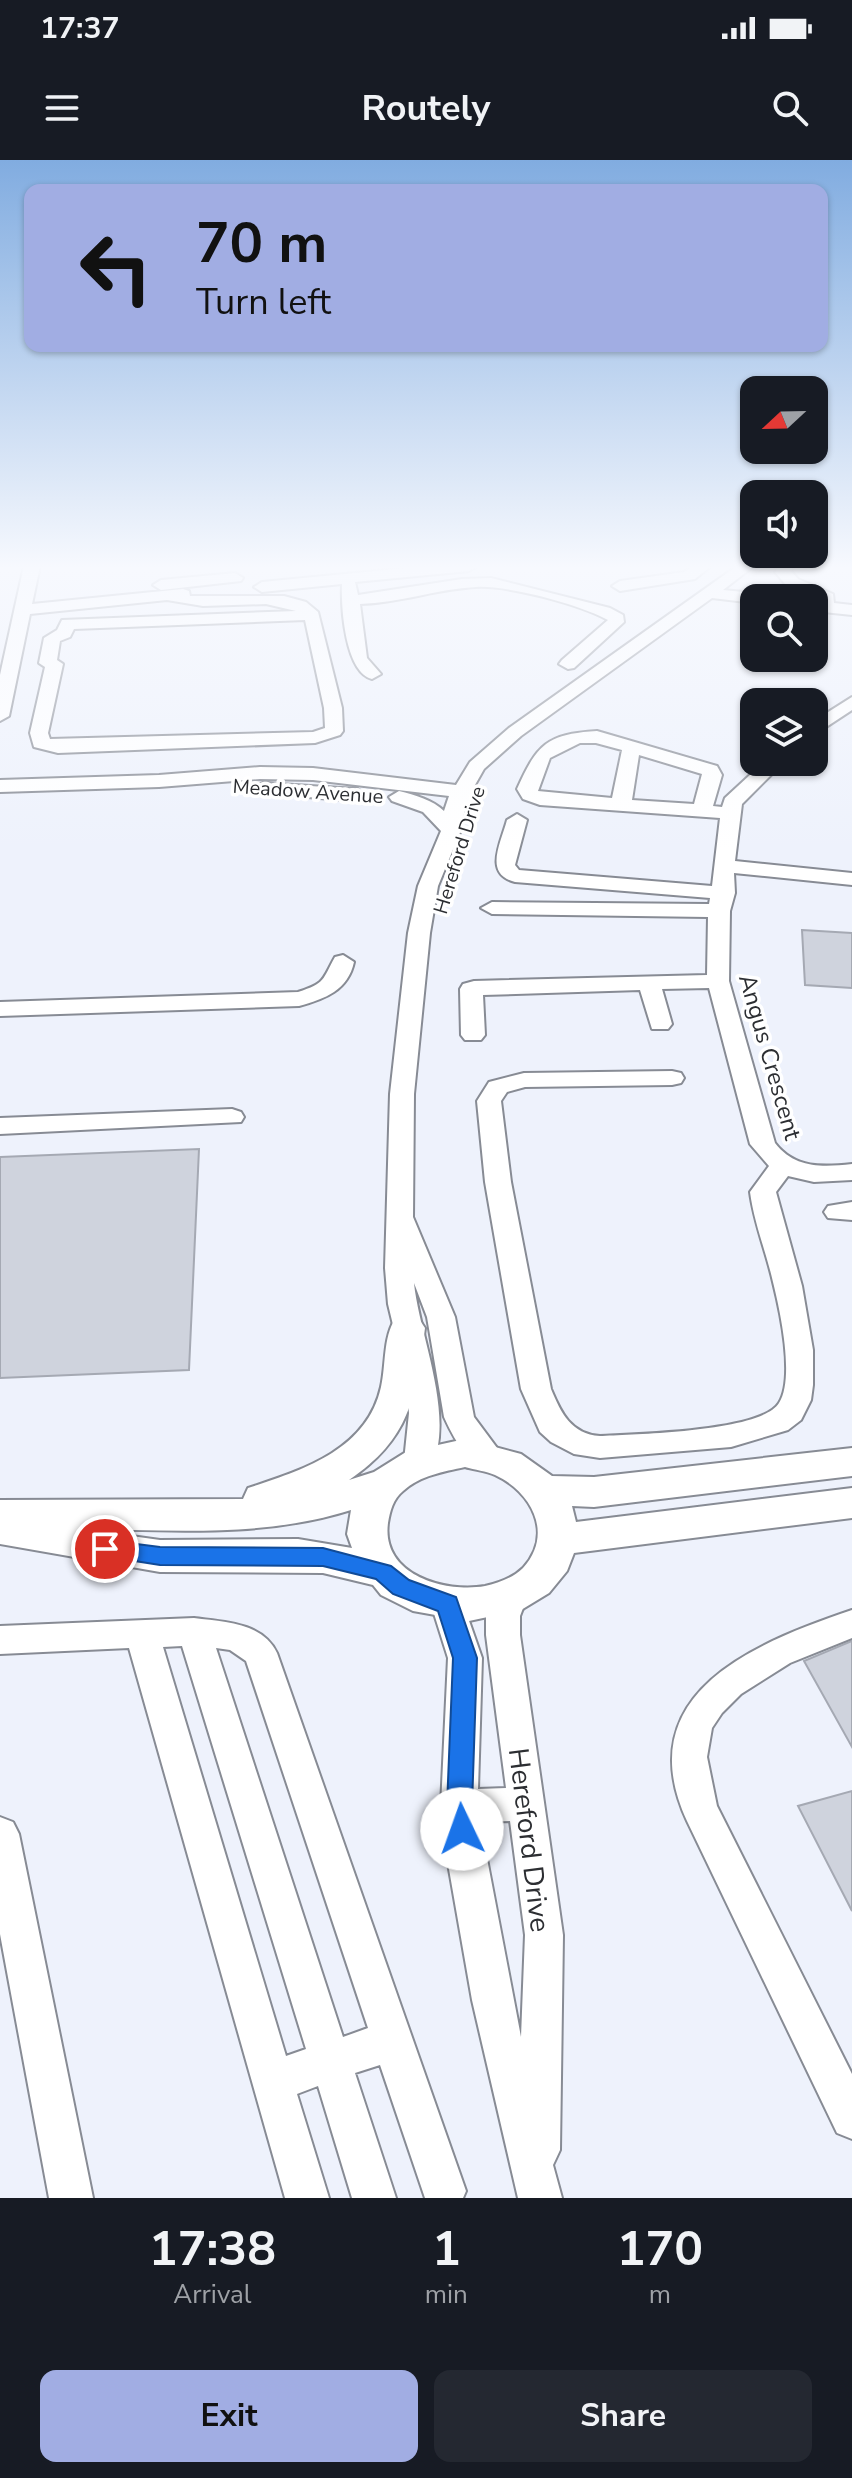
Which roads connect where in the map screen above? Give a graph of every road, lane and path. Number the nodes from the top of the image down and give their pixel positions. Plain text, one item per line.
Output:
1 (9, 661) edge
2 (68, 661) edge
3 (321, 661) edge
4 (361, 661) edge
5 (571, 661) edge
6 (613, 661) edge
7 (621, 661) edge
8 (568, 664) dead end
9 (372, 674) dead end
10 (3, 685) edge
11 (852, 702) edge
12 (0, 716) edge
13 (828, 720) edge
14 (294, 738) junction
15 (632, 745) junction
16 (329, 752) dead end
17 (477, 766) junction
18 (759, 776) edge
19 (0, 786) edge
20 (401, 791) junction
21 (465, 796) junction
22 (621, 804) junction
23 (702, 811) junction
24 (729, 813) junction
25 (517, 820) dead end
26 (451, 830) junction
27 (726, 866) junction
28 (852, 879) edge
29 (722, 902) junction
30 (492, 908) dead end
31 (343, 962) dead end
32 (718, 981) junction
33 (649, 982) junction
34 (414, 986) junction
35 (0, 1009) edge
36 (660, 1024) dead end
37 (473, 1035) dead end
38 (672, 1078) dead end
39 (232, 1117) dead end
40 (0, 1126) edge
41 (784, 1166) junction
42 (852, 1172) edge
43 (402, 1216) junction
44 (407, 1328) junction
45 (488, 1456) junction
46 (419, 1461) junction
47 (852, 1462) edge
48 (384, 1483) junction
49 (544, 1490) junction
50 (852, 1503) edge
51 (144, 1513) junction
52 (0, 1515) edge
53 (0, 1529) edge
54 (559, 1540) junction
55 (383, 1572) junction
56 (511, 1595) junction
57 (448, 1604) junction
58 (852, 1624) edge
59 (194, 1632) junction
60 (142, 1634) junction
61 (0, 1640) edge
62 (526, 1804) junction
63 (459, 1806) junction
64 (0, 1834) edge
65 (393, 2040) junction
66 (330, 2061) junction
67 (274, 2081) junction
68 (852, 2118) edge
69 (539, 2190) edge
70 (444, 2191) dead end
71 (71, 2198) edge
72 (307, 2198) edge
73 (374, 2198) edge

1 - 10 street
2 - 14 street
3 - 14 street
4 - 9 street
5 - 8 street
6 - 17 street, Hereford Drive
7 - 21 street, Hereford Drive
10 - 12 street
11 - 13 street
14 - 16 street
15 - 22 street
15 - 22 street
15 - 23 street
17 - 20 street
17 - 21 street, Hereford Drive
18 - 24 street
19 - 20 street, Meadow Avenue
20 - 21 street, Meadow Avenue
20 - 21 street, Meadow Avenue
20 - 26 street
21 - 26 street, Hereford Drive
21 - 34 street, Hereford Drive
22 - 23 street
23 - 24 street
24 - 27 street, Angus Crescent
25 - 29 street
26 - 34 street, Hereford Drive
27 - 28 street
27 - 29 street, Angus Crescent
29 - 30 street
29 - 32 street, Angus Crescent
31 - 35 street
32 - 33 street
32 - 41 street, Angus Crescent
33 - 36 street
33 - 37 street
34 - 43 street, Hereford Drive
38 - 41 street
39 - 40 street
41 - 42 street, Angus Crescent
43 - 44 street, Hereford Drive
43 - 45 street, Hereford Drive
44 - 46 street, Hereford Drive
44 - 51 main road
45 - 46 main road
45 - 49 main road
46 - 48 main road
47 - 49 main road
48 - 51 main road
48 - 55 main road
49 - 54 main road
50 - 54 main road
51 - 52 main road
53 - 55 main road
54 - 56 main road
55 - 57 main road
56 - 57 main road
56 - 62 street, Hereford Drive
57 - 63 street, Hereford Drive
58 - 68 street
59 - 60 street
59 - 65 street
59 - 66 street
60 - 61 street
60 - 67 street
62 - 63 street
62 - 69 street, Hereford Drive
63 - 69 street, Hereford Drive
64 - 71 street
65 - 66 street
65 - 70 street
66 - 67 street
66 - 73 street
67 - 72 street

